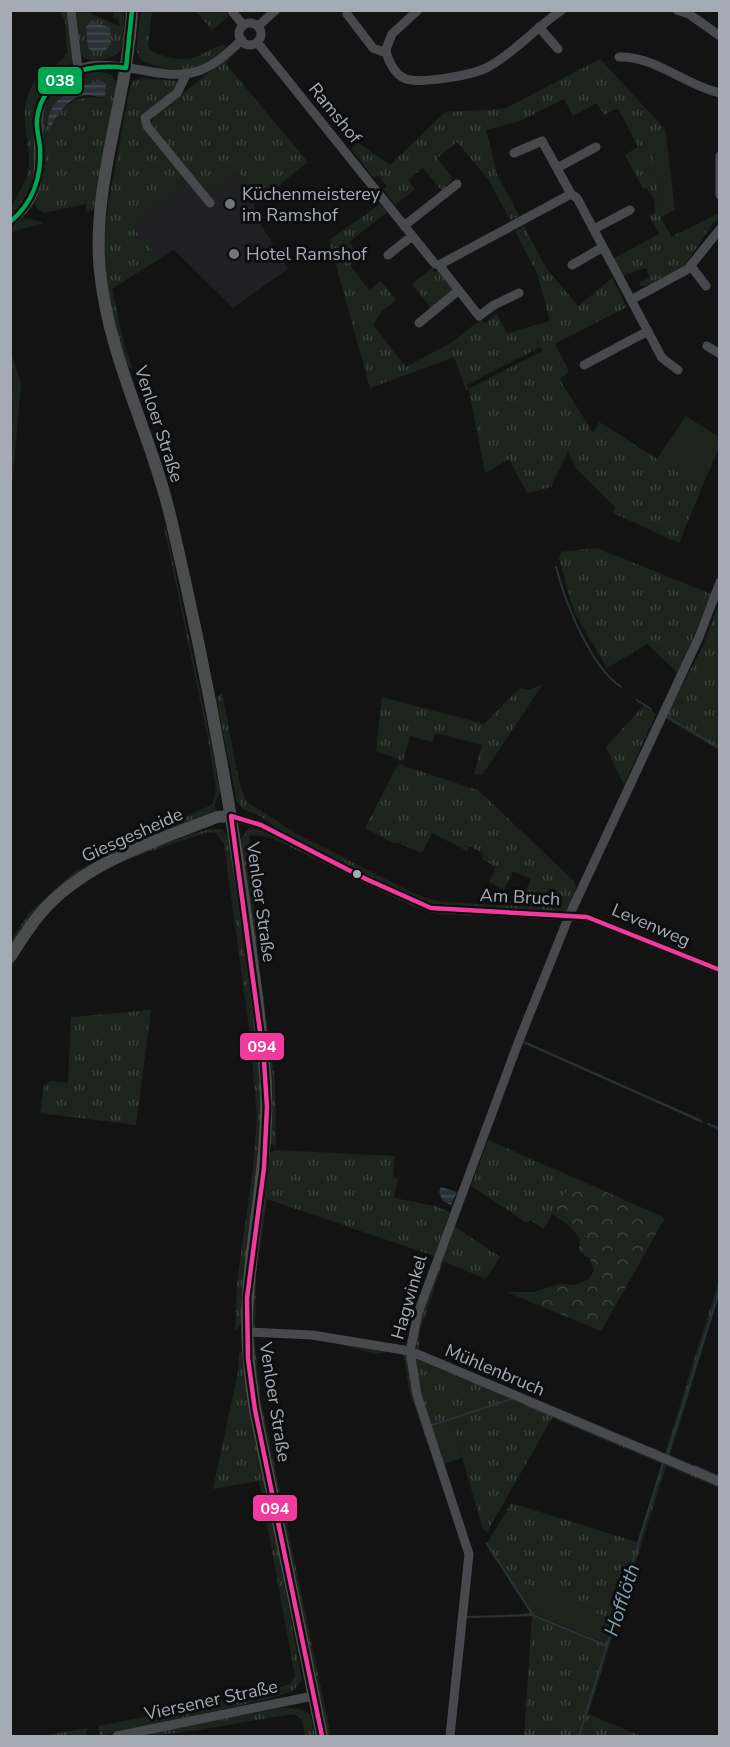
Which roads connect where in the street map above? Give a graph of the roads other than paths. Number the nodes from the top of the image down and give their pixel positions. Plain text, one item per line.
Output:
1 (71, 10) edge
2 (132, 10) edge
3 (276, 10) edge
4 (418, 10) edge
5 (562, 10) edge
6 (677, 10) edge
7 (232, 11) edge
8 (347, 14) dead end
9 (243, 25) junction
10 (258, 26) junction
11 (539, 27) junction
12 (720, 36) edge
13 (242, 40) junction
14 (257, 42) junction
15 (558, 49) dead end
16 (386, 53) junction
17 (619, 57) dead end
18 (126, 68) junction
19 (78, 69) junction
20 (187, 73) junction
21 (720, 93) edge
22 (596, 147) dead end
23 (514, 153) dead end
24 (720, 156) edge
25 (557, 168) junction
26 (457, 184) dead end
27 (571, 194) junction
28 (720, 195) edge
29 (210, 203) dead end
30 (630, 210) dead end
31 (10, 222) edge
32 (404, 226) junction
33 (594, 229) junction
34 (720, 229) edge
35 (412, 236) junction
36 (603, 247) junction
37 (388, 255) dead end
38 (439, 265) junction
39 (572, 265) dead end
40 (691, 266) junction
41 (706, 286) dead end
42 (459, 290) junction
43 (519, 293) dead end
44 (631, 300) junction
45 (419, 323) dead end
46 (648, 331) junction
47 (706, 346) dead end
48 (720, 354) edge
49 (584, 365) dead end
50 (678, 370) dead end
51 (720, 582) edge
52 (231, 816) junction
53 (569, 916) junction
54 (10, 957) edge
55 (720, 970) edge
56 (247, 1332) junction
57 (410, 1351) junction
58 (720, 1482) edge
59 (313, 1696) junction
60 (117, 1737) edge
61 (322, 1737) edge
62 (450, 1737) edge

1 - 19 street
2 - 18 main road, Venloer Straße
3 - 10 street
4 - 16 street
5 - 11 street
6 - 12 street
7 - 9 street
8 - 16 street
9 - 10 street
9 - 13 street
10 - 14 street
11 - 15 street
11 - 16 street
13 - 14 street
13 - 20 street
14 - 32 street, Ramshof
17 - 21 street
18 - 19 street
18 - 20 street
18 - 52 main road, Venloer Straße
19 - 31 street
20 - 29 street
22 - 25 street
23 - 25 street
24 - 28 street
25 - 27 street
26 - 32 street
27 - 33 street
27 - 38 street
30 - 33 street
32 - 35 street, Ramshof
33 - 36 street
34 - 40 street
35 - 37 street
35 - 38 street, Ramshof
36 - 39 street
36 - 44 street
38 - 42 street, Ramshof
40 - 41 street
40 - 44 street
42 - 43 street, Ramshof
42 - 45 street
44 - 46 street
46 - 49 street
46 - 50 street
47 - 48 street
51 - 53 street, Am Bruch
52 - 53 street, Am Bruch
52 - 54 main road, Giesgesheide
52 - 56 main road, Venloer Straße
53 - 55 street, Levenweg
53 - 57 street, Hagwinkel
56 - 57 street, Mühlenbruch
56 - 59 main road, Venloer Straße
57 - 58 street, Mühlenbruch
57 - 62 street, Hagwinkel
59 - 60 street, Viersener Straße
59 - 61 main road, Venloer Straße

